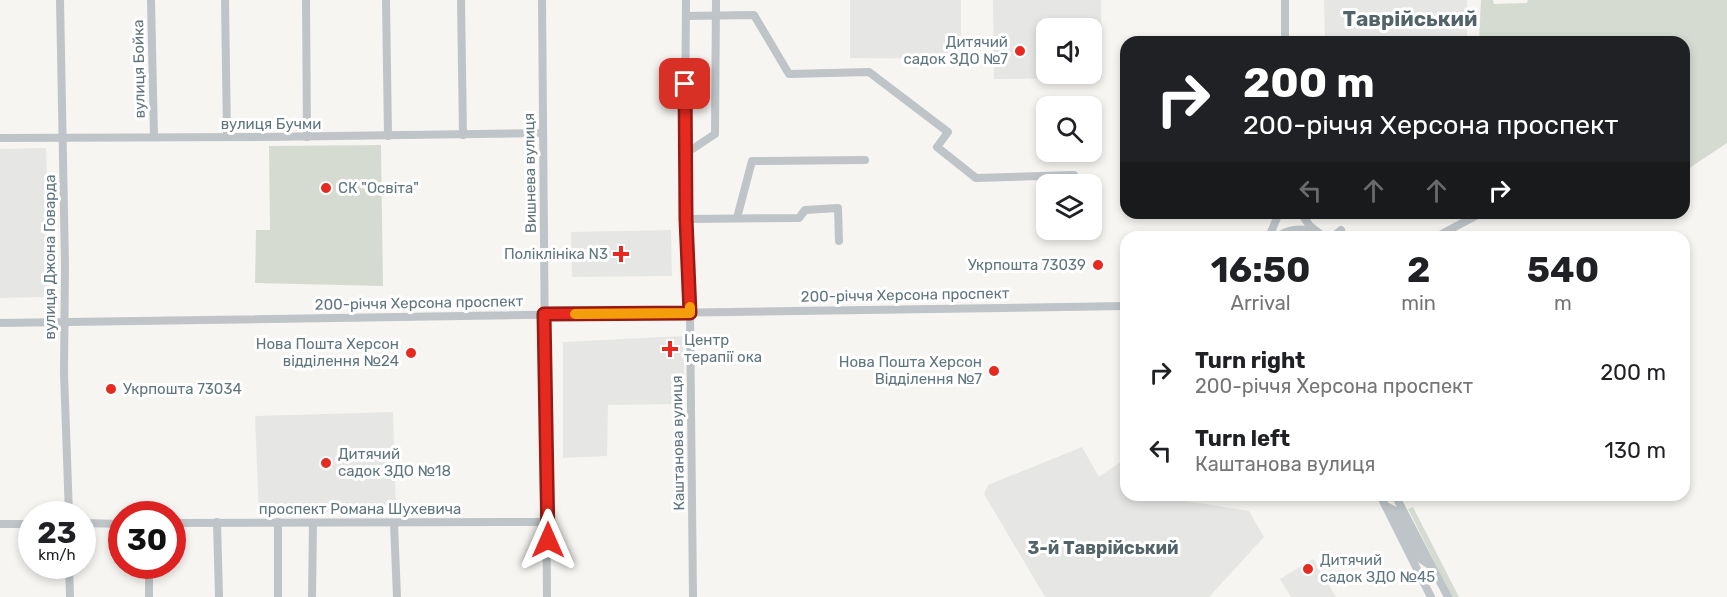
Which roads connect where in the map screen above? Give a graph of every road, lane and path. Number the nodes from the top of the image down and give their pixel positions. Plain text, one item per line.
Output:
1 (60, 0) edge
2 (151, 0) edge
3 (225, 0) edge
4 (306, 0) edge
5 (386, 0) edge
6 (461, 0) edge
7 (542, 0) edge
8 (686, 0) edge
9 (716, 0) edge
10 (1285, 0) edge
11 (686, 15) junction
12 (716, 15) junction
13 (1285, 36) edge
14 (543, 133) junction
15 (463, 135) junction
16 (388, 136) junction
17 (153, 137) junction
18 (227, 137) junction
19 (308, 137) junction
20 (0, 138) edge
21 (62, 139) junction
22 (685, 154) junction
23 (865, 160) dead end
24 (1036, 176) edge
25 (737, 218) junction
26 (686, 219) junction
27 (1305, 219) edge
28 (1470, 219) edge
29 (1290, 231) edge
30 (1310, 231) edge
31 (1316, 231) edge
32 (1447, 231) edge
33 (839, 241) dead end
34 (1120, 306) edge
35 (690, 313) junction
36 (544, 314) junction
37 (0, 323) edge
38 (65, 323) junction
39 (69, 501) edge
40 (1383, 501) edge
41 (1386, 501) edge
42 (1398, 501) edge
43 (1385, 505) junction
44 (217, 522) junction
45 (278, 522) junction
46 (548, 522) junction
47 (186, 523) edge
48 (313, 523) junction
49 (394, 523) junction
50 (0, 524) edge
51 (18, 524) edge
52 (1433, 568) junction
53 (69, 579) edge
54 (149, 579) edge
55 (70, 597) edge
56 (149, 597) edge
57 (219, 597) edge
58 (278, 597) edge
59 (312, 597) edge
60 (397, 597) edge
61 (548, 597) edge
62 (693, 597) edge
63 (1431, 597) edge
64 (1448, 597) edge

1 - 21 street, вулиця Джона Говарда
2 - 17 street, вулиця Бойка
3 - 18 street
4 - 19 street
5 - 16 street
6 - 15 street
7 - 14 street, Вишнева вулиця
8 - 11 street, Каштанова вулиця
9 - 12 street
10 - 13 street
11 - 12 street
11 - 22 street, Каштанова вулиця
12 - 22 street
12 - 24 street
14 - 15 street, вулиця Бучми
14 - 36 street, Вишнева вулиця
15 - 16 street, вулиця Бучми
16 - 19 street, вулиця Бучми
17 - 18 street, вулиця Бучми
17 - 21 street, вулиця Бучми
18 - 19 street, вулиця Бучми
20 - 21 street, вулиця Бучми
21 - 38 street, вулиця Джона Говарда
22 - 26 street, Каштанова вулиця
23 - 25 street
25 - 26 street
25 - 33 street
26 - 35 street, Каштанова вулиця
27 - 31 street
28 - 32 street
29 - 30 street
34 - 35 street, 200-річчя Херсона проспект
35 - 36 street, 200-річчя Херсона проспект
35 - 62 street, Каштанова вулиця
36 - 38 street, 200-річчя Херсона проспект
36 - 46 street, Вишнева вулиця
37 - 38 street, 200-річчя Херсона проспект
38 - 39 street, вулиця Джона Говарда
40 - 43 street
41 - 43 street
42 - 52 street
43 - 52 street
43 - 63 street
44 - 45 street, проспект Романа Шухевича
44 - 47 street, проспект Романа Шухевича
44 - 57 street
45 - 48 street, проспект Романа Шухевича
45 - 58 street
46 - 49 street, проспект Романа Шухевича
46 - 61 street, Вишнева вулиця
48 - 49 street, проспект Романа Шухевича
48 - 59 street
49 - 60 street
50 - 51 street
52 - 64 street
53 - 55 street
54 - 56 street

